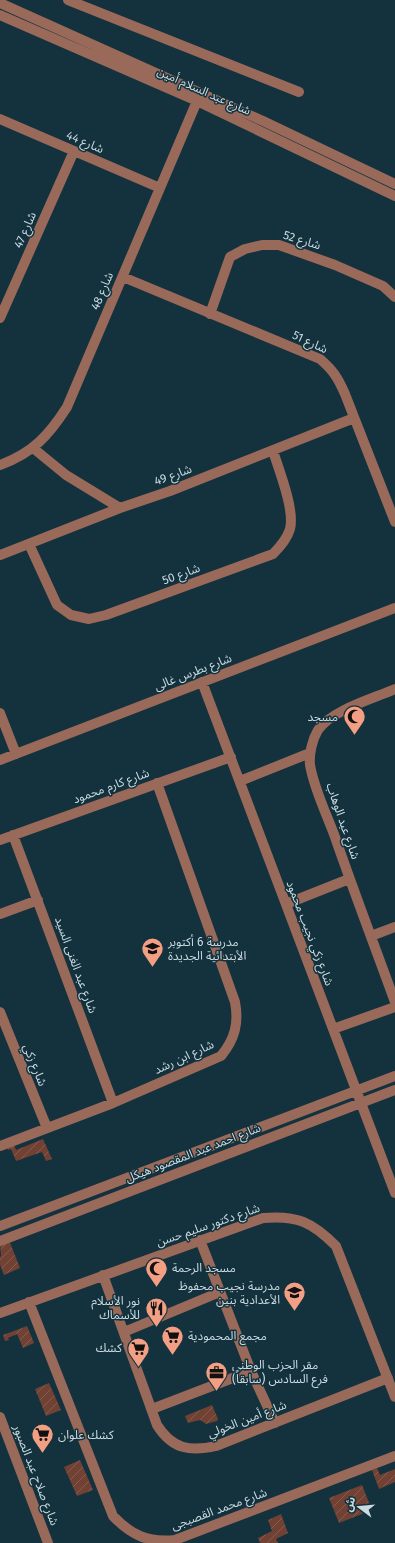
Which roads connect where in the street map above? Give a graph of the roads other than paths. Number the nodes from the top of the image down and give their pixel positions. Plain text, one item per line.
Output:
1 (68, 0) edge
2 (0, 3) edge
3 (0, 15) edge
4 (299, 92) dead end
5 (197, 101) junction
6 (0, 119) edge
7 (74, 151) junction
8 (395, 184) edge
9 (160, 188) junction
10 (395, 196) edge
11 (122, 277) junction
12 (395, 297) edge
13 (210, 314) junction
14 (0, 318) edge
15 (354, 418) junction
16 (33, 448) junction
17 (273, 451) junction
18 (0, 465) edge
19 (392, 503) edge
20 (120, 508) junction
21 (395, 522) edge
22 (29, 544) junction
23 (0, 555) edge
24 (395, 608) edge
25 (202, 682) junction
26 (395, 689) edge
27 (0, 713) edge
28 (310, 753) junction
29 (16, 754) junction
30 (231, 757) junction
31 (0, 760) edge
32 (240, 781) junction
33 (157, 784) junction
34 (13, 835) junction
35 (0, 840) edge
36 (349, 879) junction
37 (38, 900) junction
38 (286, 904) junction
39 (0, 914) edge
40 (395, 927) edge
41 (371, 936) junction
42 (395, 1002) edge
43 (395, 1007) edge
44 (0, 1012) edge
45 (333, 1029) junction
46 (395, 1076) edge
47 (395, 1090) edge
48 (356, 1091) junction
49 (113, 1103) junction
50 (361, 1103) junction
51 (47, 1128) junction
52 (0, 1146) edge
53 (390, 1167) edge
54 (395, 1193) edge
55 (0, 1226) edge
56 (200, 1240) junction
57 (0, 1241) edge
58 (103, 1275) junction
59 (220, 1292) junction
60 (29, 1302) junction
61 (0, 1313) edge
62 (124, 1332) junction
63 (251, 1371) junction
64 (388, 1378) junction
65 (395, 1397) edge
66 (152, 1409) junction
67 (0, 1417) edge
68 (275, 1423) junction
69 (395, 1456) edge
70 (48, 1543) edge

1 - 4 street
2 - 8 street, شارع عبد السلام أمين
3 - 5 street, شارع عبد السلام أمين
5 - 9 street, شارع 48
5 - 10 street, شارع عبد السلام أمين
6 - 7 street, شارع 44
7 - 9 street, شارع 44
7 - 14 street, شارع 47
9 - 11 street, شارع 48
11 - 13 street, شارع 51
11 - 16 street, شارع 48
12 - 13 street, شارع 52
13 - 15 street, شارع 51
15 - 17 street, شارع 49
15 - 19 street, شارع 51
16 - 18 street, شارع 48
16 - 20 street
17 - 20 street, شارع 49
17 - 22 street, شارع 50
19 - 21 street, شارع 51
20 - 22 street, شارع 49
22 - 23 street, شارع 49
24 - 25 street, شارع بطرس غالى
25 - 29 street, شارع بطرس غالى
25 - 30 street, شارع زكي نجيب محمود
26 - 28 street, شارع عبد الوهاب
27 - 29 street
28 - 32 street
28 - 36 street, شارع عبد الوهاب
29 - 31 street, شارع بطرس غالى
30 - 32 street, شارع زكي نجيب محمود
30 - 33 street, شارع كارم محمود
32 - 38 street, شارع زكي نجيب محمود
33 - 34 street, شارع كارم محمود
33 - 49 street, شارع ابن رشد
34 - 35 street, شارع كارم محمود
34 - 37 street, شارع عبد الغنى السيد
36 - 38 street
36 - 41 street, شارع عبد الوهاب
37 - 39 street
37 - 49 street, شارع عبد الغنى السيد
38 - 45 street, شارع زكي نجيب محمود
40 - 41 street
41 - 42 street, شارع عبد الوهاب
43 - 45 street
44 - 51 street, شارع زكي
45 - 48 street, شارع زكي نجيب محمود
46 - 48 street, شارع احمد عبد المقصود هيكل
47 - 50 street, شارع احمد عبد المقصود هيكل
48 - 50 street, شارع زكي نجيب محمود
48 - 55 street, شارع احمد عبد المقصود هيكل
49 - 51 street, شارع ابن رشد
50 - 53 street, شارع زكي نجيب محمود
50 - 57 street, شارع احمد عبد المقصود هيكل
51 - 52 street, شارع ابن رشد
53 - 54 street, شارع زكي نجيب محمود
56 - 58 street, شارع دكتور سليم حسن
56 - 59 street
56 - 64 street, شارع دكتور سليم حسن
58 - 60 street, شارع دكتور سليم حسن
58 - 62 street, شارع أمين الخولي
59 - 62 street
59 - 63 street
60 - 61 street, شارع دكتور سليم حسن
60 - 69 street, شارع محمد القصبجى
62 - 66 street, شارع أمين الخولي
63 - 66 street
63 - 68 street
64 - 65 street, شارع دكتور سليم حسن
64 - 68 street, شارع أمين الخولي
66 - 68 street, شارع أمين الخولي
67 - 70 street, شارع صلاح عبد الصبور

